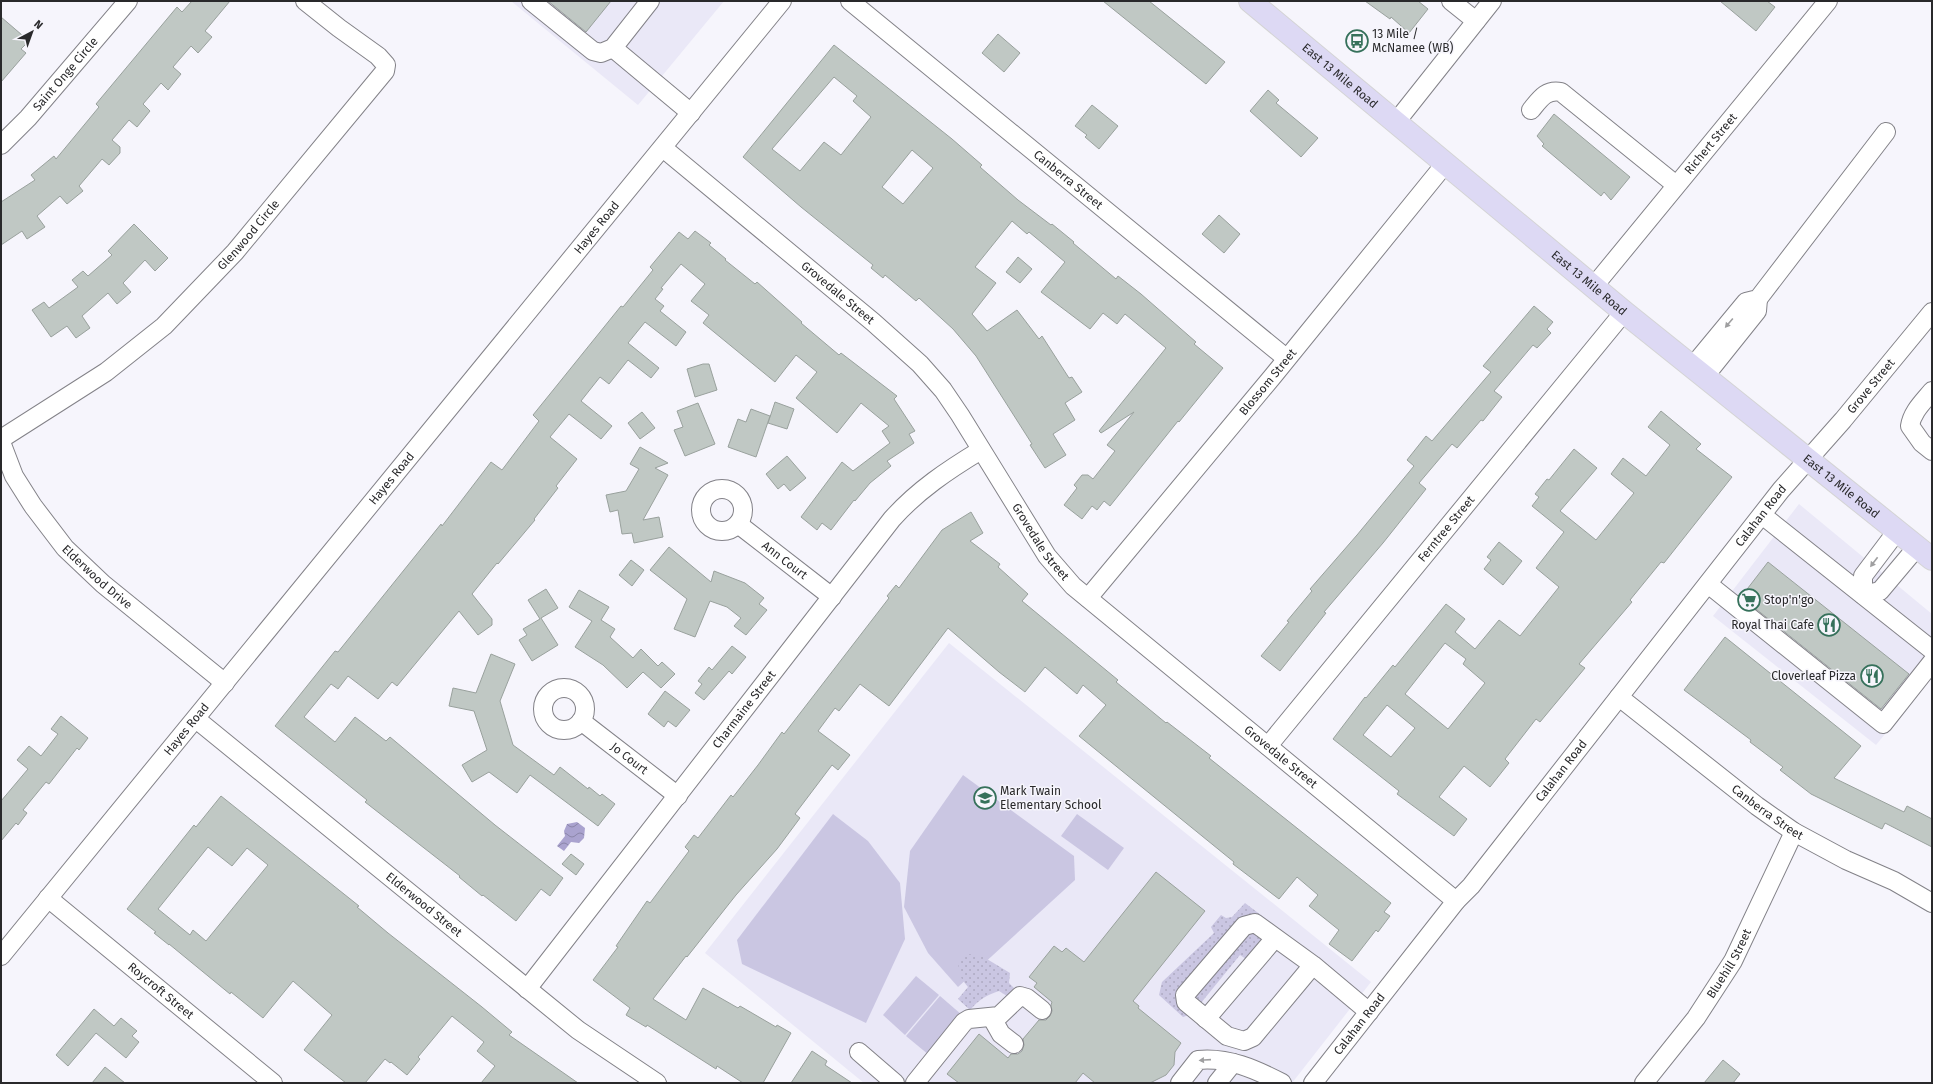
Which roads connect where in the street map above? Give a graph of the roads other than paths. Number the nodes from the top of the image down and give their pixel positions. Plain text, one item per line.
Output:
1 (128, 1) edge
2 (305, 1) edge
3 (531, 1) edge
4 (650, 1) edge
5 (782, 1) edge
6 (850, 1) edge
7 (1250, 1) edge
8 (1451, 1) edge
9 (1492, 1) edge
10 (1828, 1) edge
11 (1476, 21) junction
12 (613, 48) junction
13 (1531, 110) dead end
14 (691, 113) junction
15 (1396, 122) junction
16 (1886, 132) dead end
17 (1, 145) edge
18 (662, 148) junction
19 (1445, 164) junction
20 (1676, 185) junction
21 (1594, 286) junction
22 (1624, 312) junction
23 (1932, 312) edge
24 (1286, 358) junction
25 (1699, 371) junction
26 (1932, 390) edge
27 (1, 439) edge
28 (1, 442) edge
29 (980, 450) junction
30 (1932, 451) edge
31 (1808, 459) junction
32 (1762, 515) junction
33 (738, 524) dead end
34 (1897, 531) junction
35 (1924, 553) edge
36 (1708, 584) junction
37 (1863, 595) junction
38 (832, 597) junction
39 (1088, 598) junction
40 (1932, 650) edge
41 (1932, 662) edge
42 (225, 683) junction
43 (1619, 697) junction
44 (196, 719) junction
45 (581, 721) dead end
46 (1268, 746) junction
47 (678, 796) junction
48 (1794, 832) junction
49 (48, 898) junction
50 (1456, 901) junction
51 (1932, 903) edge
52 (1275, 938) junction
53 (1, 956) edge
54 (1313, 965) junction
55 (527, 989) junction
56 (1042, 1010) dead end
57 (1369, 1012) junction
58 (992, 1018) junction
59 (1206, 1019) junction
60 (1014, 1044) dead end
61 (859, 1052) dead end
62 (1233, 1063) junction
63 (273, 1083) edge
64 (658, 1083) edge
65 (895, 1083) edge
66 (915, 1083) edge
67 (1180, 1083) edge
68 (1217, 1083) edge
69 (1282, 1083) edge
70 (1314, 1083) edge
71 (1644, 1083) edge

1 - 17 street, Saint Onge Circle
2 - 27 street, Glenwood Circle
3 - 12 street
4 - 12 street
5 - 14 street, Hayes Road
6 - 24 street, Canberra Street
7 - 15 main road, East 13 Mile Road
8 - 11 street
9 - 11 street
10 - 20 street, Richert Street
11 - 15 street
12 - 14 street
13 - 20 street
14 - 18 street, Hayes Road
15 - 19 main road, East 13 Mile Road
16 - 25 street
18 - 29 street, Grovedale Street
18 - 42 street, Hayes Road
19 - 21 main road, East 13 Mile Road
19 - 24 street, Blossom Street
20 - 21 street, Richert Street
21 - 22 main road, East 13 Mile Road
22 - 25 main road, East 13 Mile Road
22 - 46 street, Ferntree Street
23 - 31 street, Grove Street
24 - 39 street, Blossom Street
25 - 31 main road, East 13 Mile Road
26 - 30 street
28 - 42 street, Elderwood Drive
29 - 38 street, Charmaine Street
29 - 39 street, Grovedale Street
31 - 32 street, Calahan Road
31 - 34 main road, East 13 Mile Road
32 - 36 street, Calahan Road
32 - 37 street
33 - 38 street, Ann Court
34 - 35 main road, East 13 Mile Road
34 -> 37 street
35 - 37 street
36 - 41 street
36 - 43 street, Calahan Road
37 - 40 street
38 - 47 street, Charmaine Street
39 - 46 street, Grovedale Street
42 - 44 street, Hayes Road
43 - 48 street, Canberra Street
43 - 50 street, Calahan Road
44 - 49 street, Hayes Road
44 - 55 street, Elderwood Street
45 - 47 street, Jo Court
46 - 50 street, Grovedale Street
47 - 55 street, Charmaine Street
48 - 51 street, Canberra Street
48 - 71 street, Bluehill Street
49 - 53 street, Hayes Road
49 - 63 street, Roycroft Street
50 - 57 street, Calahan Road
52 - 54 street
52 - 59 street
52 - 59 street
54 - 57 street
54 - 59 street
55 - 64 street, Elderwood Street
56 - 58 street
57 - 70 street, Calahan Road
58 - 60 street
58 - 66 street
61 - 65 street
62 -> 67 street
62 - 68 street
62 - 69 street

